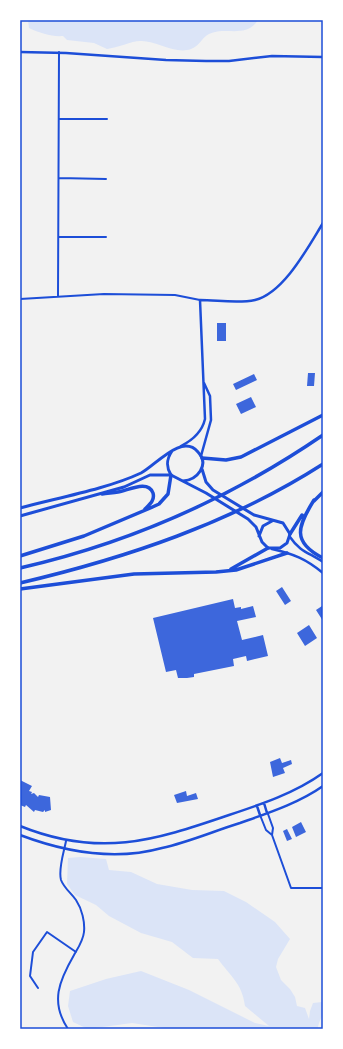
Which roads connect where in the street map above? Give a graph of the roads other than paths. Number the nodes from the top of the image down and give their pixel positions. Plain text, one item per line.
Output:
1 (20, 52) edge
2 (59, 52) junction
3 (323, 57) edge
4 (59, 119) junction
5 (107, 119) dead end
6 (59, 178) junction
7 (106, 179) dead end
8 (323, 223) edge
9 (58, 237) junction
10 (106, 237) dead end
11 (58, 296) junction
12 (20, 299) edge
13 (200, 300) junction
14 (204, 383) junction
15 (323, 415) edge
16 (323, 435) edge
17 (181, 446) junction
18 (172, 451) junction
19 (201, 457) junction
20 (323, 464) edge
21 (202, 469) junction
22 (171, 475) junction
23 (183, 482) junction
24 (323, 492) edge
25 (102, 494) junction
26 (314, 500) junction
27 (20, 508) edge
28 (145, 510) junction
29 (20, 516) edge
30 (274, 520) junction
31 (259, 536) junction
32 (290, 536) junction
33 (270, 549) junction
34 (287, 553) junction
35 (20, 556) edge
36 (323, 558) edge
37 (323, 562) edge
38 (20, 568) edge
39 (230, 570) junction
40 (323, 573) edge
41 (20, 583) edge
42 (20, 589) edge
43 (323, 773) edge
44 (323, 786) edge
45 (264, 803) junction
46 (257, 806) junction
47 (268, 813) junction
48 (260, 815) junction
49 (20, 826) edge
50 (20, 835) edge
51 (272, 836) junction
52 (66, 841) junction
53 (64, 849) junction
54 (323, 888) edge
55 (76, 952) junction
56 (38, 988) dead end
57 (68, 1029) edge

1 - 2 main road
2 - 3 main road
2 - 4 street
4 - 5 street
4 - 6 street
6 - 7 street
6 - 9 street
8 - 13 main road
9 - 10 street
9 - 11 street
11 - 12 street
11 - 13 street
13 - 14 main road
14 - 17 main road
14 - 19 main road
15 - 19 highway
16 - 38 highway
17 - 18 main road
17 - 19 main road
18 - 22 main road
18 - 27 main road
19 - 21 main road
20 - 41 highway
21 - 23 main road
21 - 30 main road
22 - 23 main road
22 - 25 main road
22 - 28 highway
23 - 31 main road
24 - 26 highway
25 - 28 highway
25 - 29 main road
26 - 32 highway
26 - 36 highway
28 - 35 highway
30 - 31 main road
30 - 32 main road
31 - 33 main road
32 - 33 main road
32 - 37 main road
33 - 34 main road
33 - 39 highway
34 - 39 highway
34 - 40 main road
39 - 42 highway
43 - 45 main road
44 - 47 main road
45 - 46 main road
45 - 47 main road
46 - 48 main road
46 - 52 main road
47 - 48 main road
47 - 51 street
48 - 51 street
48 - 53 main road
49 - 52 main road
50 - 53 main road
51 - 54 street
52 - 53 street
53 - 55 street
55 - 56 street
55 - 57 street

